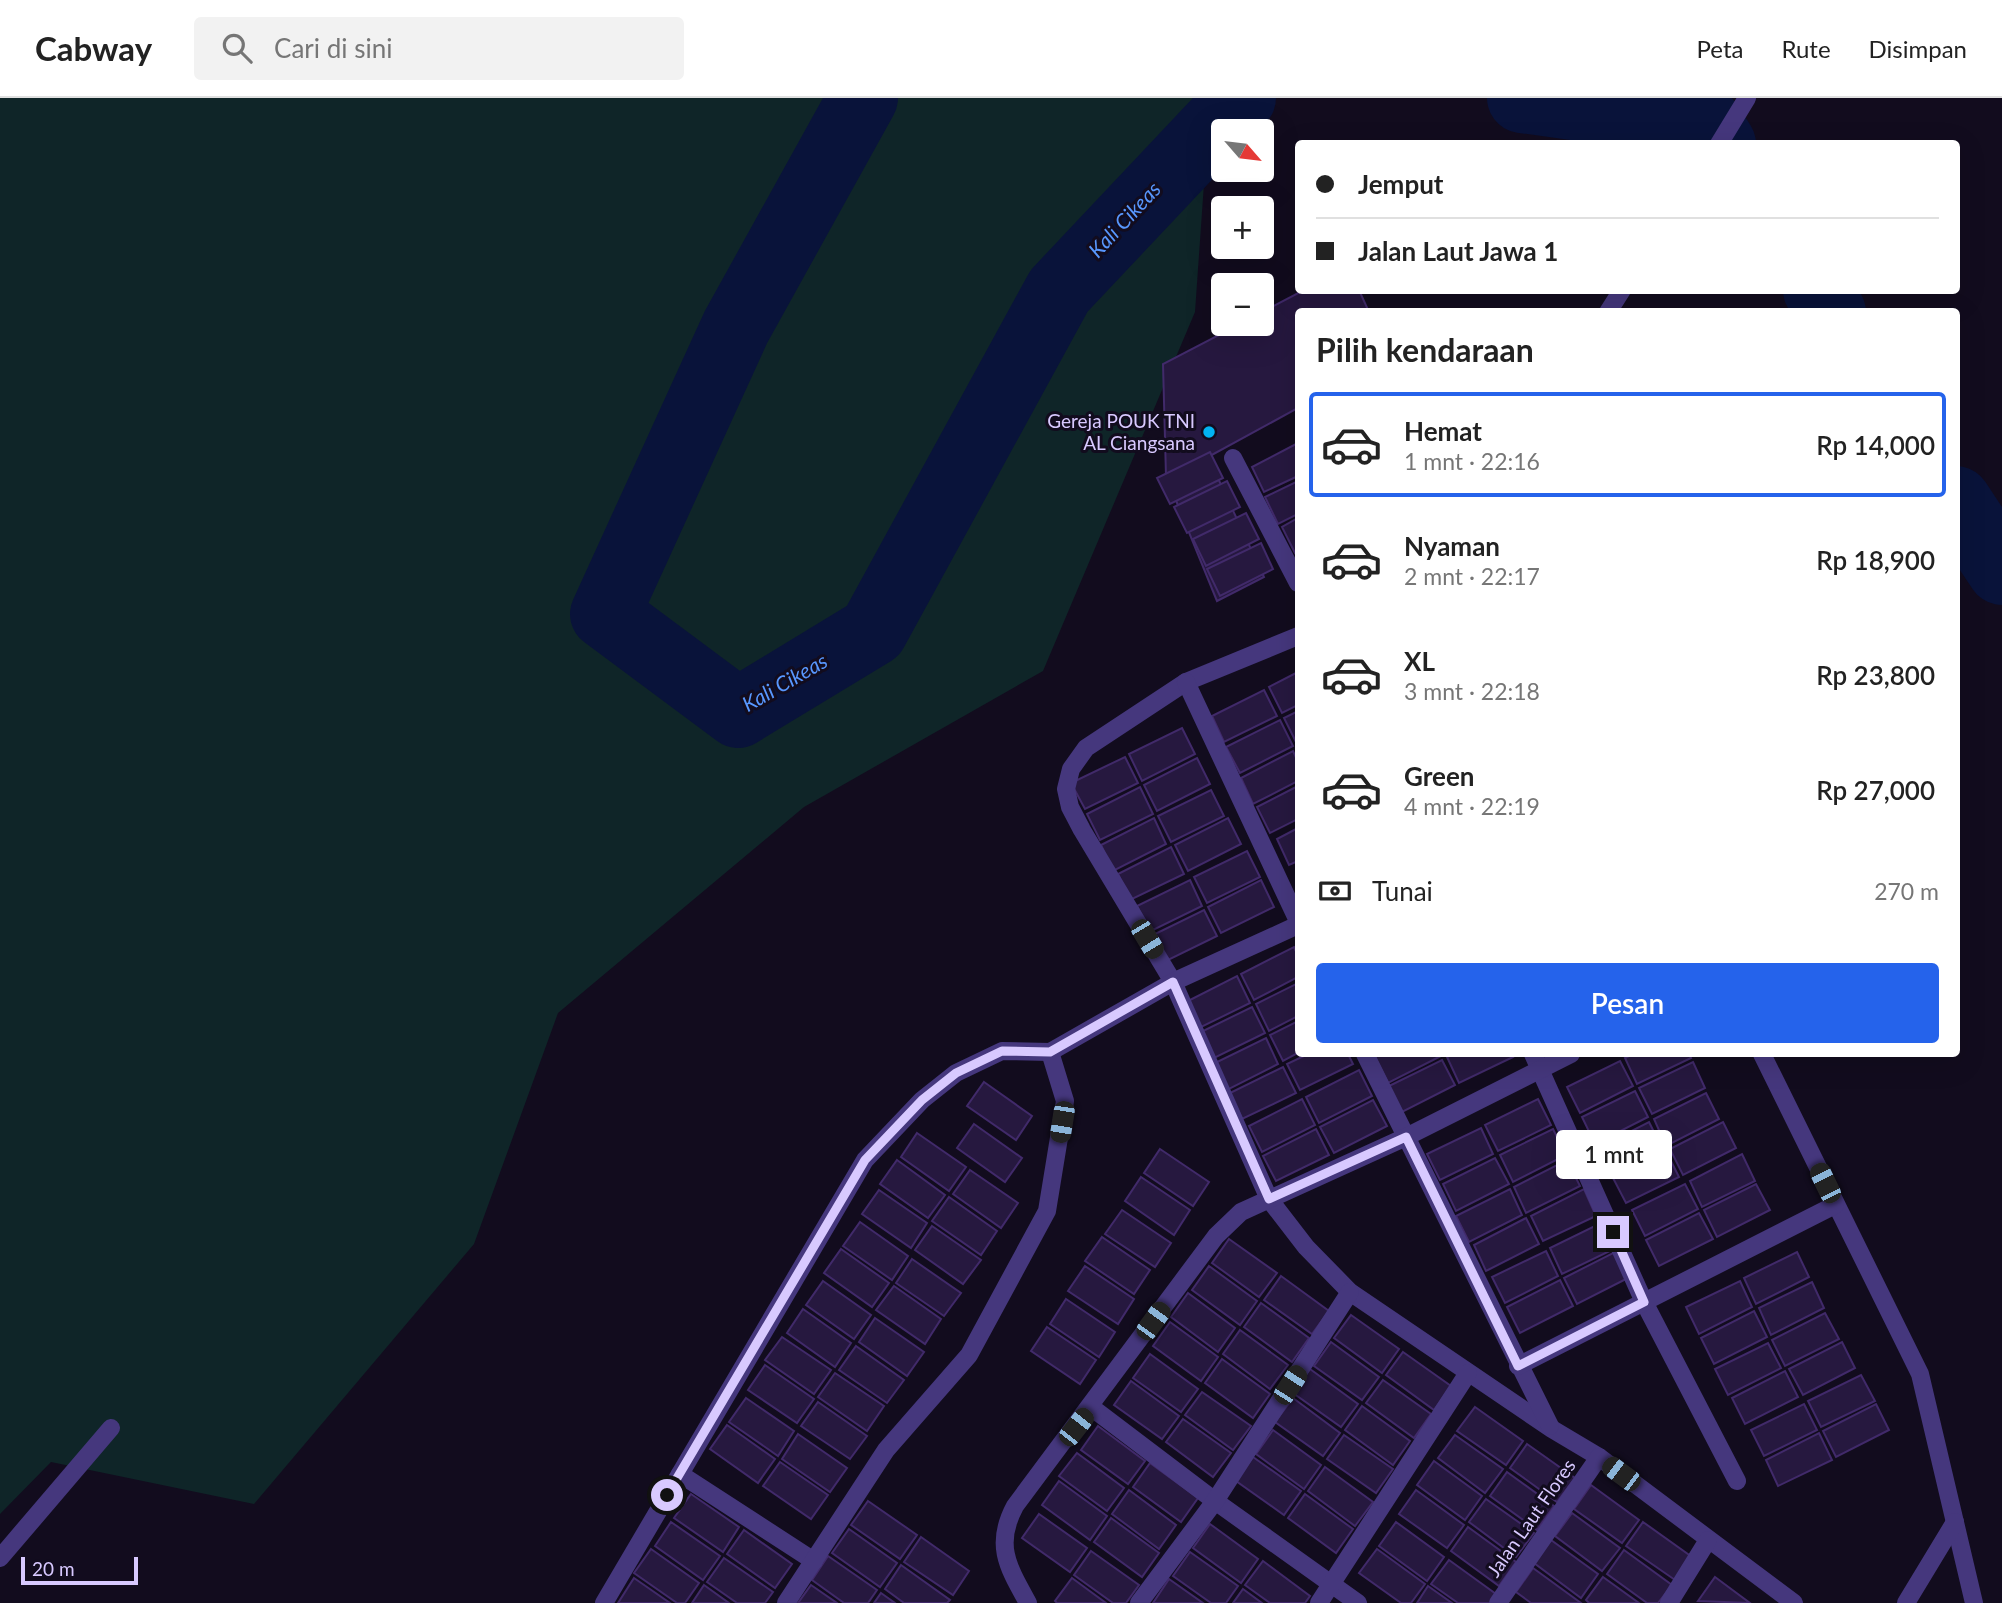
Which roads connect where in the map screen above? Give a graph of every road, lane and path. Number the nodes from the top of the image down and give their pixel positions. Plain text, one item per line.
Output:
1 (1747, 98) edge
2 (1722, 140) edge
3 (1233, 458) dead end
4 (1295, 577) edge
5 (1295, 637) edge
6 (1185, 682) junction
7 (1295, 917) edge
8 (1295, 924) edge
9 (1173, 982) junction
10 (1050, 1052) junction
11 (1366, 1057) edge
12 (1556, 1057) edge
13 (1763, 1057) edge
14 (1537, 1061) edge
15 (1406, 1137) junction
16 (1269, 1199) junction
17 (1835, 1205) junction
18 (1350, 1292) junction
19 (1644, 1302) junction
20 (1518, 1366) junction
21 (1468, 1373) junction
22 (1091, 1407) junction
23 (111, 1428) dead end
24 (1552, 1429) junction
25 (1599, 1457) junction
26 (680, 1474) junction
27 (1737, 1481) dead end
28 (1215, 1501) junction
29 (1955, 1522) junction
30 (1709, 1540) junction
31 (0, 1559) edge
32 (814, 1561) junction
33 (1332, 1586) junction
34 (604, 1603) edge
35 (786, 1603) edge
36 (1028, 1603) edge
37 (1139, 1603) edge
38 (1320, 1603) edge
39 (1358, 1603) edge
40 (1498, 1603) edge
41 (1670, 1603) edge
42 (1794, 1603) edge
43 (1906, 1603) edge
44 (1974, 1603) edge

1 - 2 street
3 - 4 street
5 - 6 street
6 - 7 street
6 - 9 street
8 - 9 street
9 - 10 street
9 - 16 street
10 - 26 street
10 - 32 street
11 - 15 street
12 - 14 street
13 - 17 street
14 - 15 street
14 - 19 street
15 - 16 street
15 - 20 street
16 - 18 street
16 - 22 street
17 - 19 street
17 - 29 street
18 - 21 street
18 - 28 street
19 - 20 street
19 - 27 street
20 - 24 street
21 - 24 street
21 - 33 street
22 - 28 street
22 - 36 street
23 - 31 street
24 - 25 street
25 - 30 street
25 - 40 street, Jalan Laut Flores
26 - 32 street
26 - 34 street
28 - 33 street
28 - 37 street
29 - 43 street
29 - 44 street
30 - 41 street
30 - 42 street
32 - 35 street
33 - 38 street
33 - 39 street

